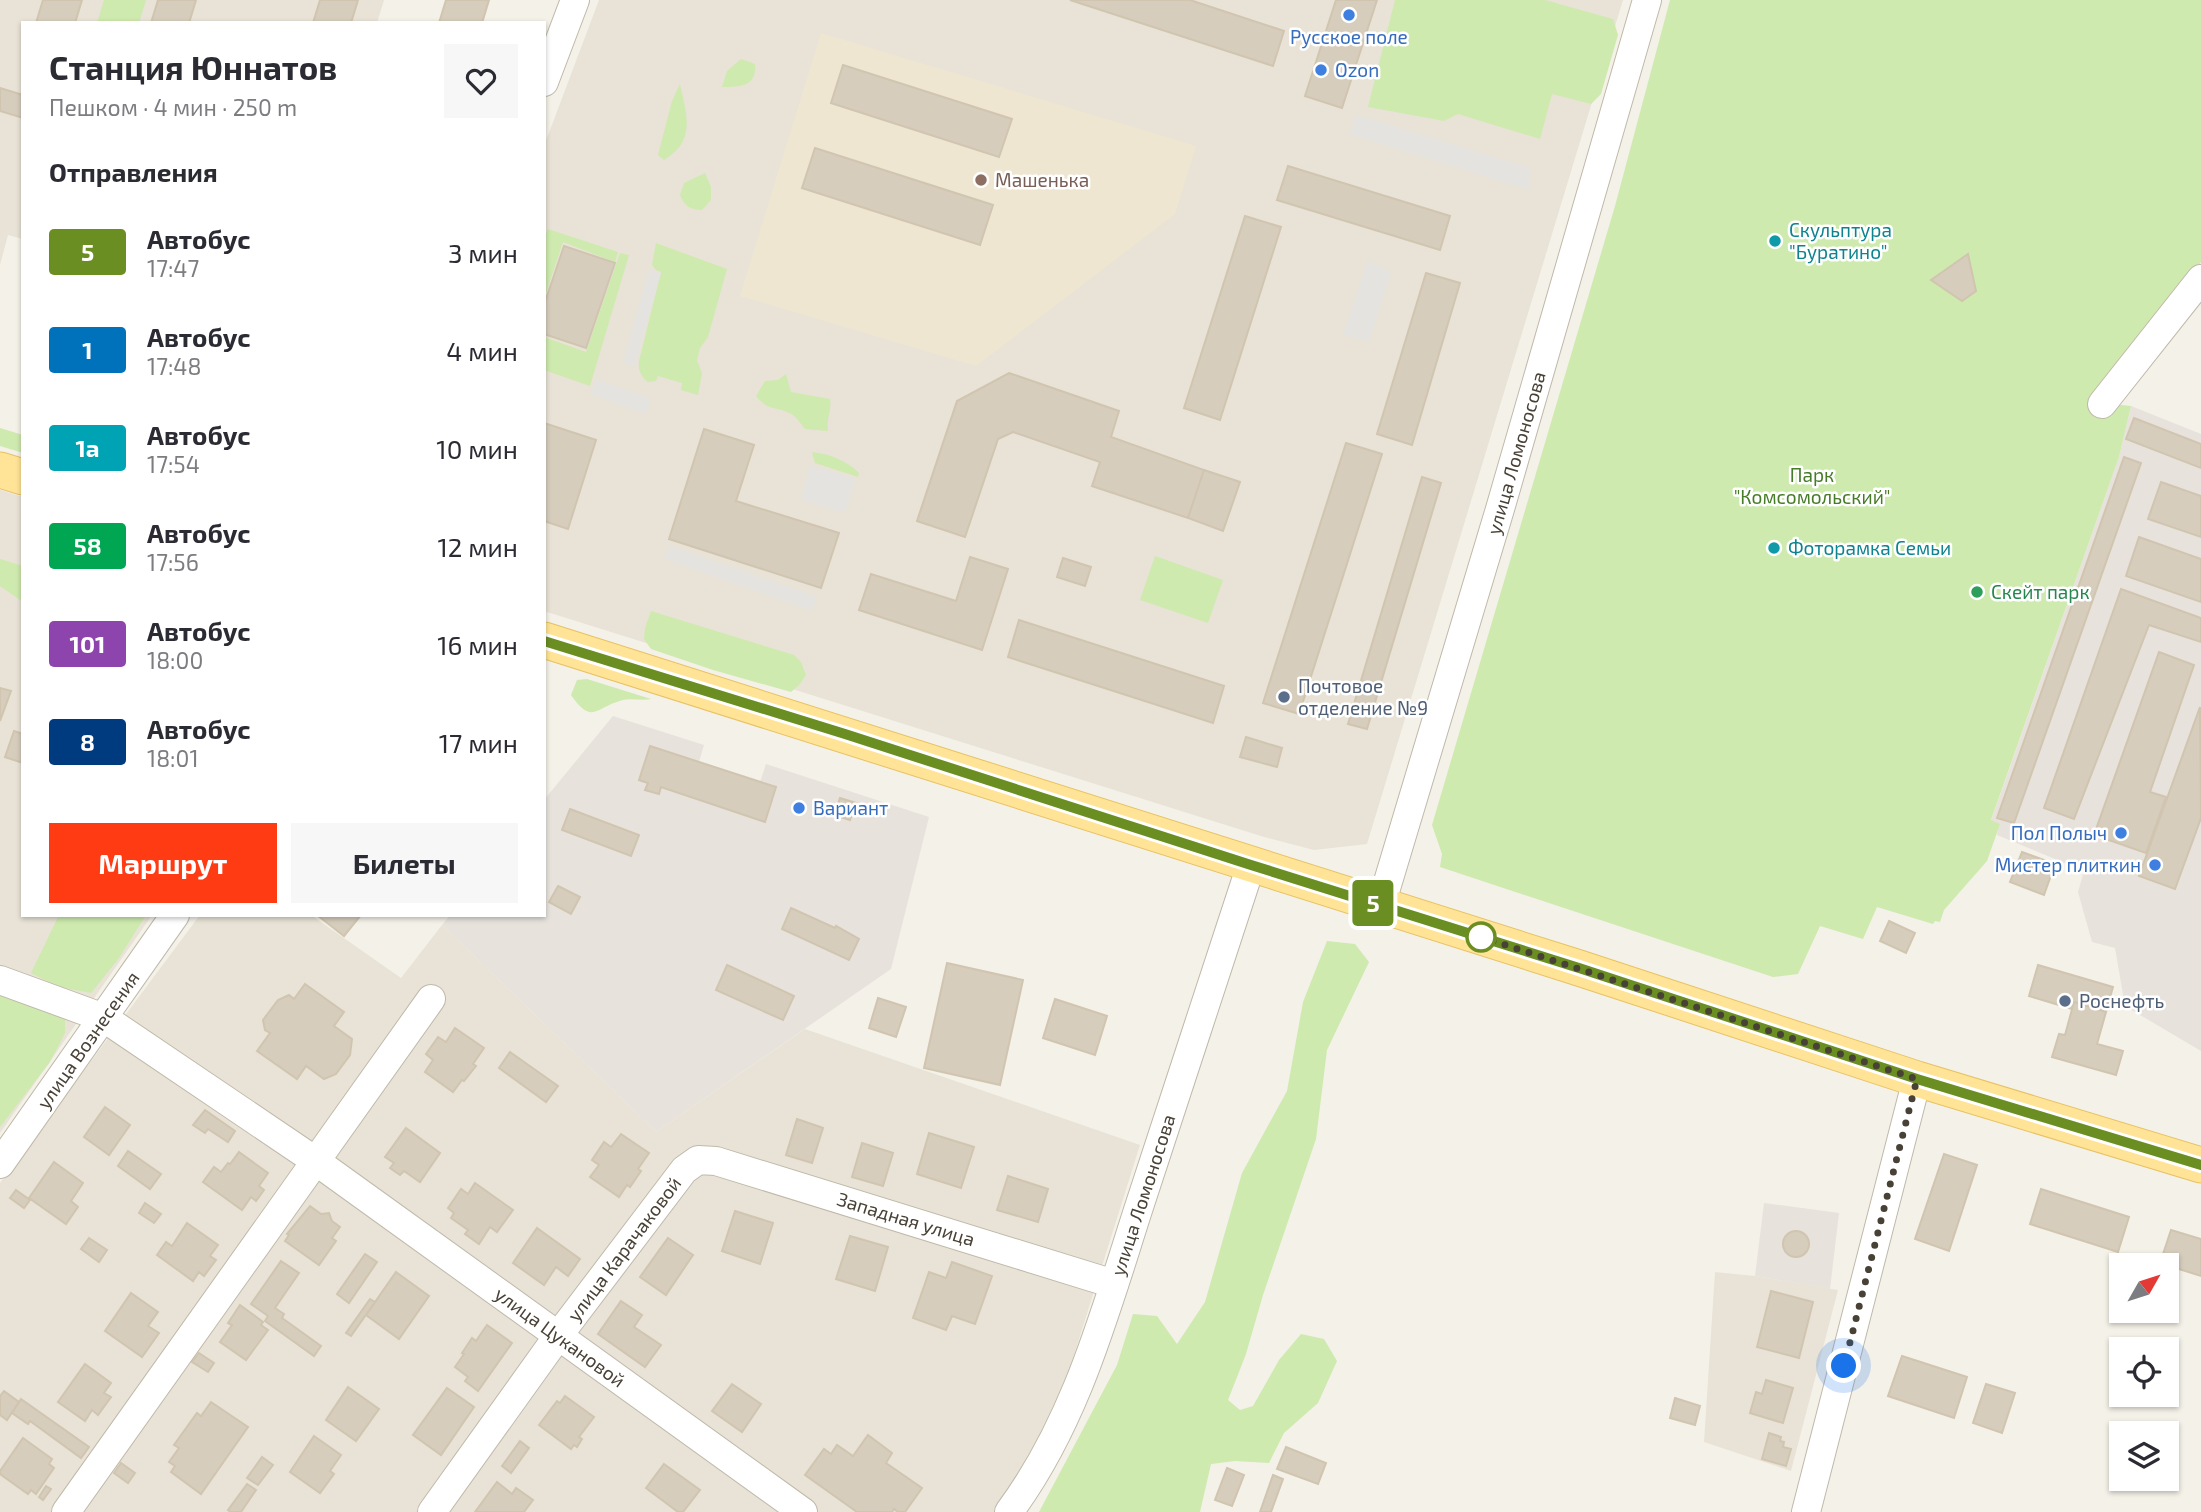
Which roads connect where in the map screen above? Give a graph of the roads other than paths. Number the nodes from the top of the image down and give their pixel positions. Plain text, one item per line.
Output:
1 (575, 0) edge
2 (1647, 0) edge
3 (546, 77) edge
4 (2201, 279) edge
5 (2102, 404) dead end
6 (0, 470) edge
7 (21, 476) edge
8 (546, 641) edge
9 (1251, 865) junction
10 (1381, 905) junction
11 (174, 917) edge
12 (0, 981) edge
13 (431, 999) dead end
14 (104, 1018) junction
15 (1917, 1079) junction
16 (698, 1160) joint
17 (317, 1162) junction
18 (0, 1164) edge
19 (2201, 1165) edge
20 (1114, 1283) junction
21 (558, 1336) junction
22 (66, 1512) edge
23 (432, 1512) edge
24 (803, 1512) edge
25 (1009, 1512) edge
26 (1806, 1512) edge

1 - 3 street
2 - 10 street, улица Ломоносова
4 - 5 street
6 - 7 main road
8 - 9 main road
9 - 10 main road
9 - 20 street, улица Ломоносова
10 - 15 main road
11 - 14 street, улица Вознесения
12 - 14 street, улица Цукановой
13 - 17 street
14 - 17 street, улица Цукановой
14 - 18 street, улица Вознесения
15 - 19 main road
15 - 26 street
16 - 20 street, Западная улица
16 - 21 street, улица Карачаковой
17 - 21 street, улица Цукановой
17 - 22 street
20 - 25 street, улица Ломоносова
21 - 23 street, улица Карачаковой
21 - 24 street, улица Цукановой

